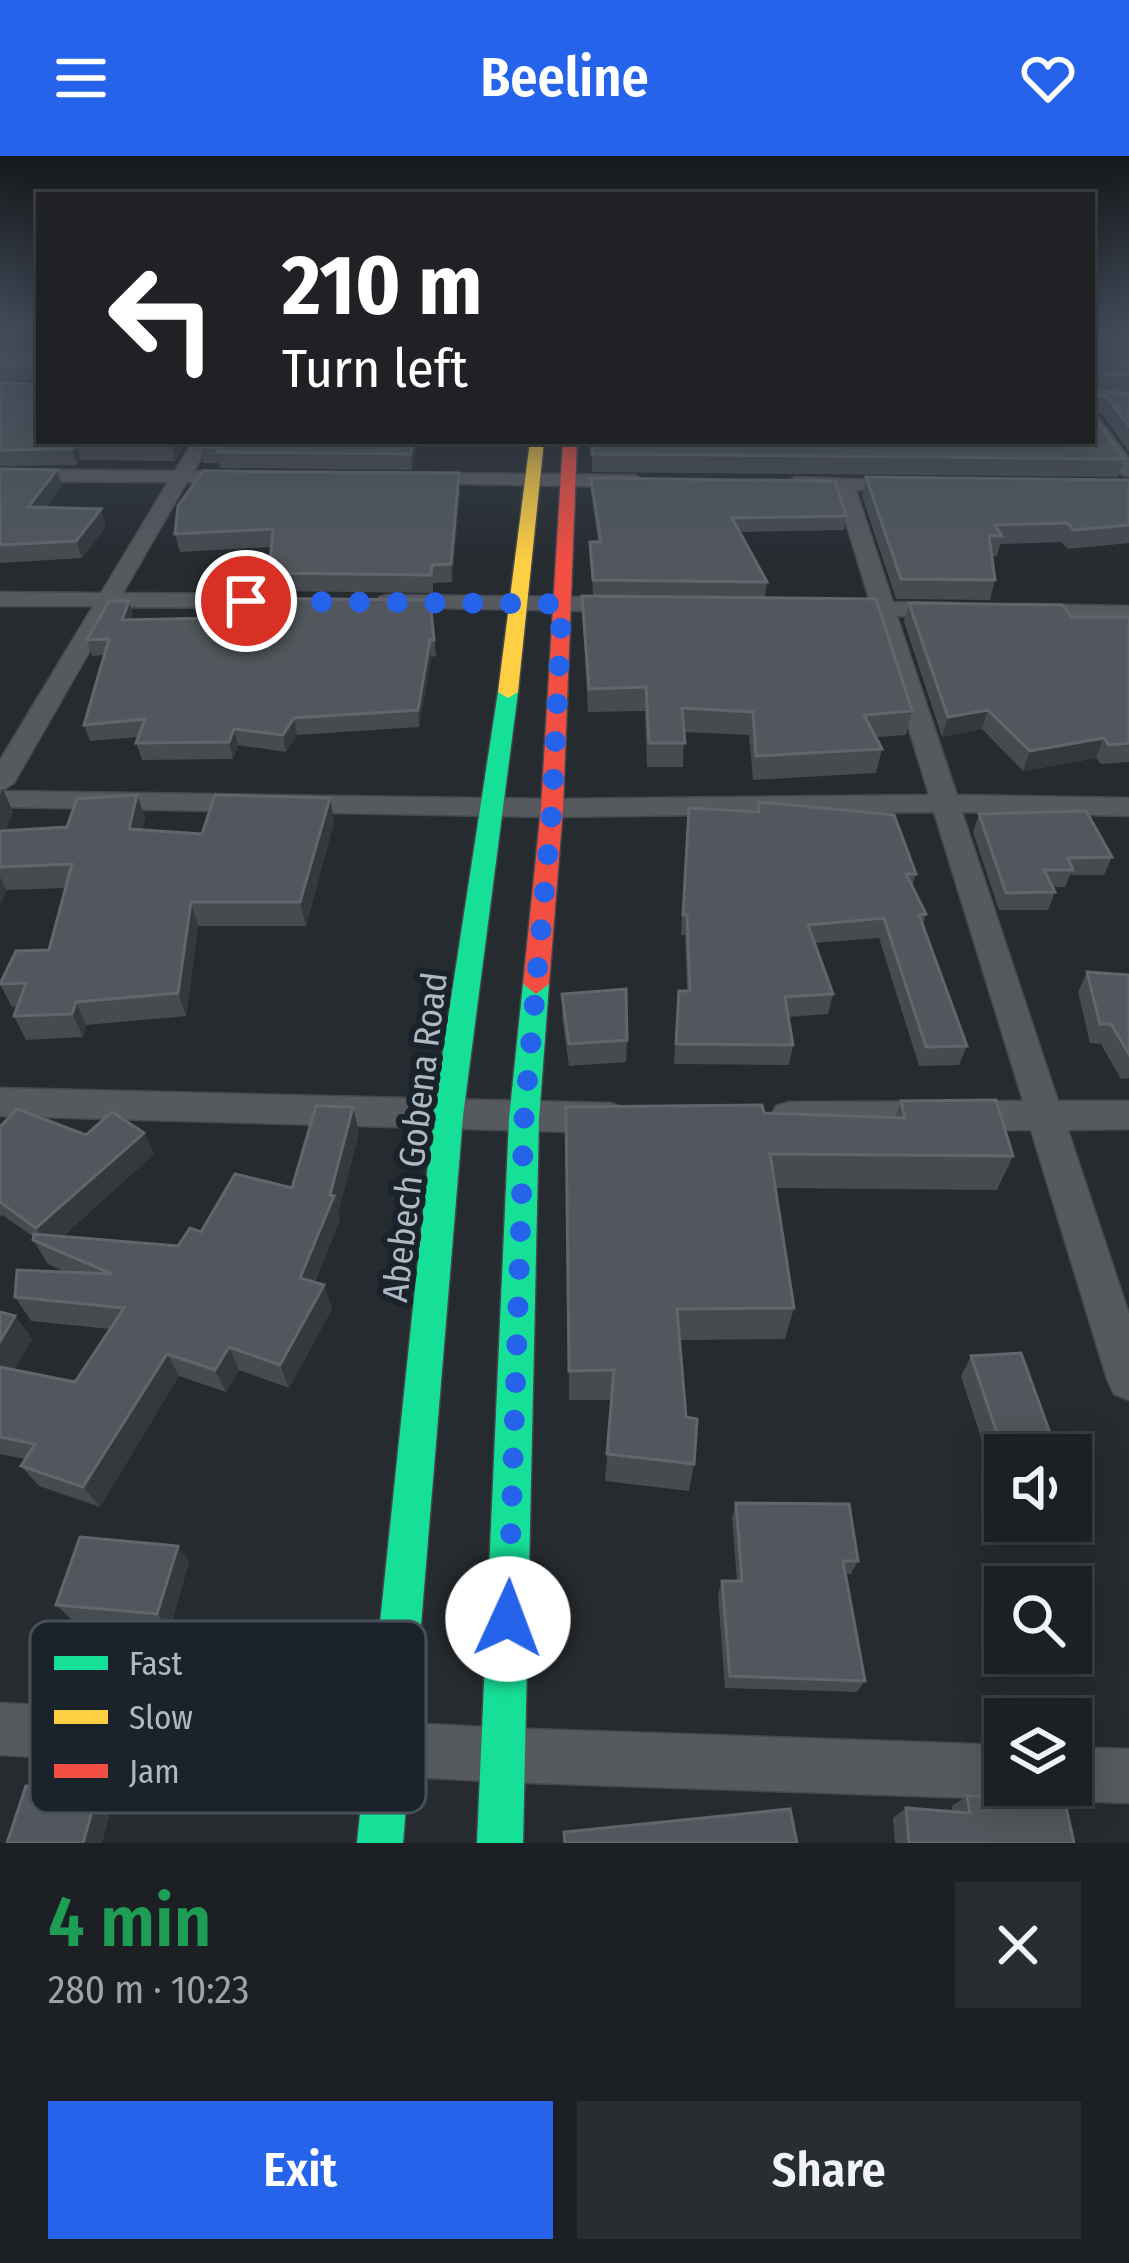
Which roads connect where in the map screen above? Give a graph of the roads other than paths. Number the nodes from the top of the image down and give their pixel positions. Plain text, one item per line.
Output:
1 (1095, 425) edge
2 (200, 444) edge
3 (537, 444) edge
4 (570, 444) edge
5 (1129, 471) edge
6 (0, 475) edge
7 (181, 477) junction
8 (251, 478) edge
9 (392, 479) edge
10 (533, 480) junction
11 (568, 481) junction
12 (660, 482) edge
13 (775, 483) edge
14 (844, 484) junction
15 (915, 485) edge
16 (1105, 488) edge
17 (1129, 488) edge
18 (0, 599) edge
19 (108, 600) junction
20 (292, 602) edge
21 (360, 602) edge
22 (521, 603) junction
23 (562, 604) junction
24 (608, 604) edge
25 (815, 608) edge
26 (884, 609) junction
27 (1129, 613) edge
28 (0, 783) edge
29 (0, 799) edge
30 (945, 803) junction
31 (495, 807) junction
32 (1129, 807) edge
33 (552, 808) junction
34 (0, 1102) edge
35 (1044, 1114) junction
36 (1129, 1115) edge
37 (448, 1116) junction
38 (760, 1116) edge
39 (643, 1118) edge
40 (524, 1119) junction
41 (1129, 1379) edge
42 (401, 1621) edge
43 (0, 1730) edge
44 (30, 1732) edge
45 (426, 1752) edge
46 (504, 1755) junction
47 (984, 1771) edge
48 (1092, 1775) edge
49 (1129, 1776) edge
50 (383, 1813) edge
51 (380, 1843) edge
52 (500, 1843) edge

1 - 5 street
2 - 7 street
3 - 10 street, Abebech Gobena Road
4 - 11 street
6 - 7 street
7 - 8 street
7 - 19 street
9 - 10 street
10 - 11 street
10 - 22 street, Abebech Gobena Road
11 - 12 street
11 - 23 street
13 - 14 street
14 - 15 street
14 - 26 street
16 - 17 street
18 - 19 street
19 - 20 street
19 - 28 street
21 - 22 street
22 - 23 street
22 - 31 street, Abebech Gobena Road
23 - 24 street
23 - 33 street
25 - 26 street
26 - 27 street
26 - 30 street
29 - 31 street
30 - 32 street
30 - 33 street
30 - 35 street
31 - 33 street
31 - 37 street, Abebech Gobena Road
33 - 40 street
34 - 37 street
35 - 36 street
35 - 38 street
35 - 41 street
37 - 40 street
37 - 42 street, Abebech Gobena Road
39 - 40 street
40 - 46 street
43 - 44 street
45 - 46 street
46 - 47 street
46 - 52 street
48 - 49 street
50 - 51 street, Abebech Gobena Road

